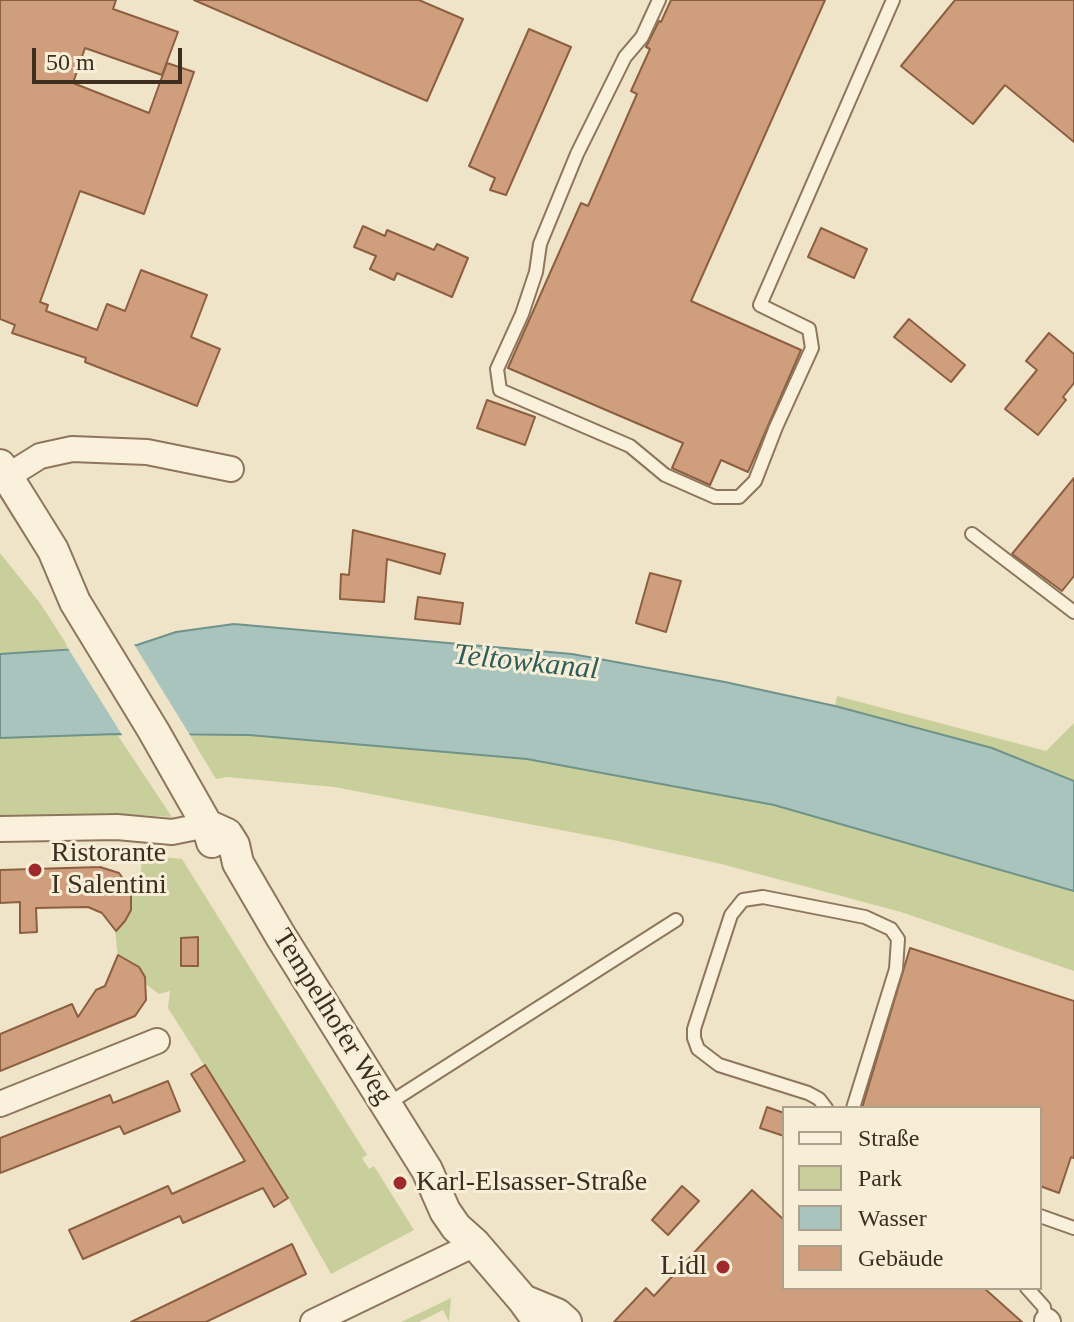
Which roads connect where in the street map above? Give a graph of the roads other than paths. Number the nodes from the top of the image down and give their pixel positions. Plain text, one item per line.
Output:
1 (659, 0) edge
2 (893, 0) edge
3 (231, 469) dead end
4 (2, 480) edge
5 (972, 534) dead end
6 (1074, 612) edge
7 (207, 825) junction
8 (0, 829) edge
9 (676, 920) dead end
10 (157, 1041) dead end
11 (0, 1104) edge
12 (386, 1105) junction
13 (824, 1106) edge
14 (854, 1106) edge
15 (1042, 1217) edge
16 (1074, 1228) edge
17 (475, 1244) junction
18 (1029, 1290) edge
19 (531, 1311) edge
20 (313, 1322) edge
21 (566, 1322) edge
22 (1047, 1322) edge

1 - 2 lane
3 - 4 street
4 - 7 street, Tempelhofer Weg
5 - 6 lane
7 - 8 street
7 - 12 street, Tempelhofer Weg
9 - 12 lane
10 - 11 street
12 - 17 street, Tempelhofer Weg
13 - 14 lane
15 - 16 lane
17 - 19 street, Tempelhofer Weg
17 - 20 street
18 - 22 lane
19 - 21 street, Tempelhofer Weg

